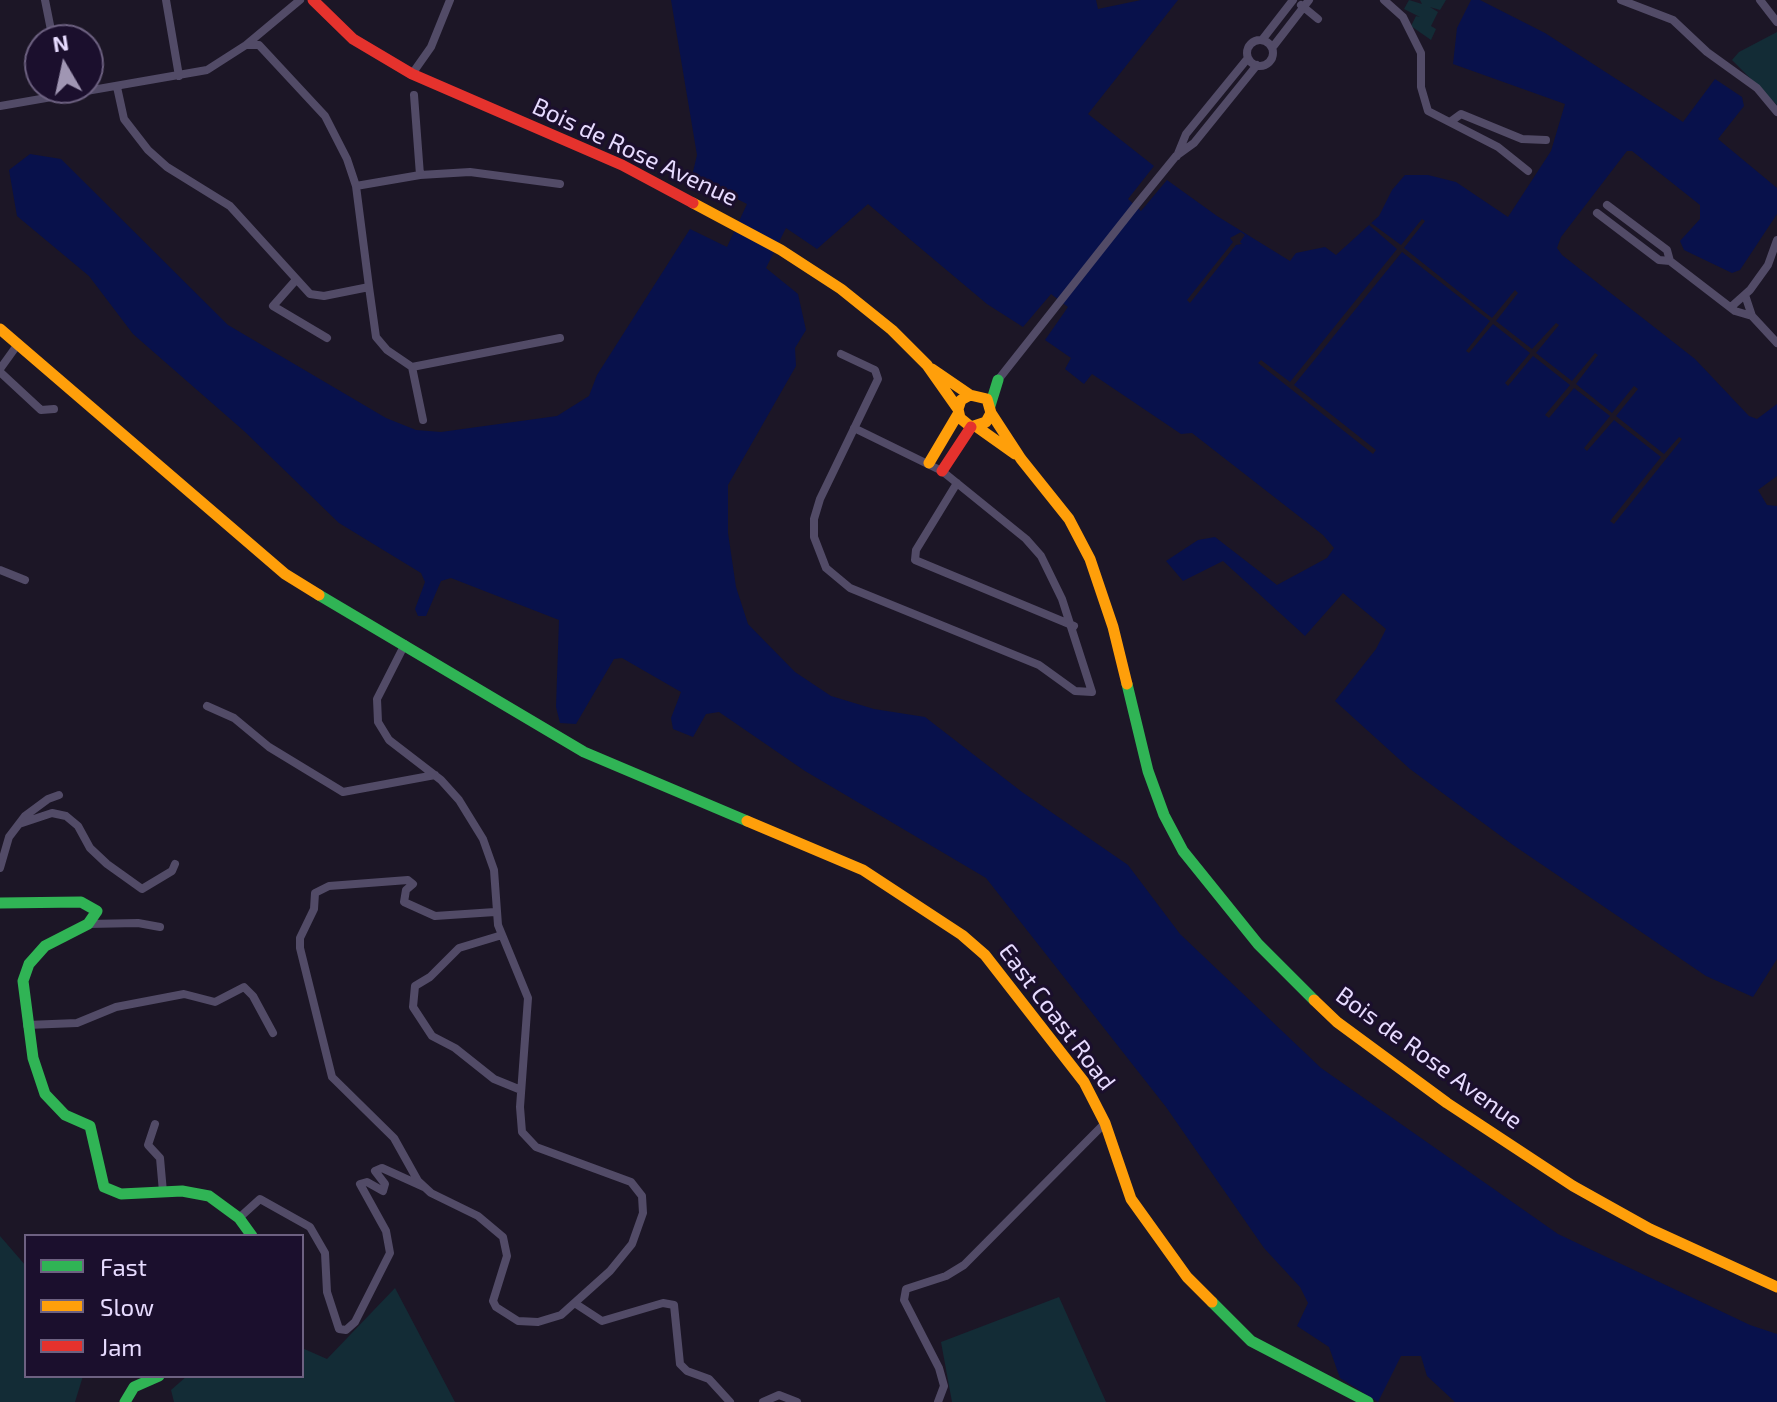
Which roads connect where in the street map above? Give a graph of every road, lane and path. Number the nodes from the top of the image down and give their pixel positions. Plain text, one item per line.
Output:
1 (45, 0) edge
2 (166, 0) edge
3 (300, 0) edge
4 (313, 0) edge
5 (450, 0) edge
6 (1293, 0) edge
7 (1384, 0) edge
8 (1621, 0) edge
9 (1760, 0) edge
10 (1306, 4) edge
11 (1318, 19) dead end
12 (1777, 22) edge
13 (50, 24) edge
14 (1262, 40) junction
15 (246, 45) junction
16 (1272, 48) junction
17 (1248, 58) junction
18 (1257, 65) junction
19 (412, 74) junction
20 (179, 76) junction
21 (117, 87) junction
22 (104, 88) edge
23 (414, 95) dead end
24 (24, 100) edge
25 (0, 106) edge
26 (1777, 112) edge
27 (1450, 122) junction
28 (1546, 140) dead end
29 (1176, 156) junction
30 (1528, 171) dead end
31 (420, 175) junction
32 (560, 184) dead end
33 (356, 186) junction
34 (1607, 205) dead end
35 (1597, 213) dead end
36 (1777, 240) edge
37 (1670, 261) junction
38 (295, 281) junction
39 (369, 287) junction
40 (1745, 295) junction
41 (1731, 307) junction
42 (1752, 316) junction
43 (0, 329) edge
44 (327, 338) dead end
45 (560, 338) dead end
46 (1777, 343) edge
47 (18, 344) junction
48 (841, 354) dead end
49 (927, 365) junction
50 (412, 367) junction
51 (0, 370) edge
52 (998, 380) junction
53 (973, 394) junction
54 (54, 409) dead end
55 (991, 410) junction
56 (958, 411) junction
57 (423, 420) dead end
58 (974, 427) junction
59 (854, 428) junction
60 (1021, 459) junction
61 (929, 463) junction
62 (942, 471) junction
63 (957, 483) junction
64 (0, 570) edge
65 (25, 580) dead end
66 (1074, 626) junction
67 (405, 644) junction
68 (207, 706) dead end
69 (435, 775) junction
70 (59, 795) dead end
71 (19, 824) junction
72 (175, 864) dead end
73 (0, 868) edge
74 (0, 903) edge
75 (495, 912) junction
76 (88, 924) junction
77 (160, 927) dead end
78 (502, 935) junction
79 (27, 1025) junction
80 (273, 1033) dead end
81 (521, 1090) junction
82 (1105, 1123) junction
83 (155, 1124) dead end
84 (425, 1187) junction
85 (163, 1192) junction
86 (239, 1218) junction
87 (251, 1234) edge
88 (1777, 1287) edge
89 (576, 1304) junction
90 (154, 1378) edge
91 (125, 1402) edge
92 (730, 1402) edge
93 (763, 1402) edge
94 (797, 1402) edge
95 (938, 1402) edge
96 (1368, 1402) edge

1 - 13 street
2 - 20 street
3 - 15 street
4 - 19 main road, Bois de Rose Avenue
5 - 19 street
6 - 10 street
6 - 14 street
7 - 27 street
8 - 26 street
9 - 12 street
10 - 11 street
10 - 16 street
14 - 16 street
14 - 17 street
15 - 20 street
15 - 33 street
16 - 18 street
17 - 18 street
17 - 29 street
18 - 29 street
19 - 49 main road, Bois de Rose Avenue
20 - 21 street
21 - 22 street
21 - 38 street
23 - 31 street
24 - 25 street
27 - 28 street
27 - 30 street
29 - 52 street
31 - 32 street
31 - 33 street
33 - 39 street
34 - 37 street
35 - 37 street
36 - 40 street
37 - 41 street
38 - 39 street
38 - 44 street
39 - 50 street
40 - 41 street
40 - 42 street
41 - 42 street
42 - 46 street
43 - 47 main road, East Coast Road
45 - 50 street
47 - 51 street
47 - 67 main road, East Coast Road
48 - 59 street
49 - 53 main road, Bois de Rose Avenue
49 - 56 main road, Bois de Rose Avenue
50 - 57 street
51 - 54 street
52 - 53 main road
52 - 55 main road
53 - 55 main road
53 - 56 main road
55 - 58 main road
55 - 60 main road, Bois de Rose Avenue
56 - 58 main road
56 - 61 main road
58 - 60 main road, Bois de Rose Avenue
58 - 62 main road
59 - 61 street
59 - 66 street
60 - 88 main road, Bois de Rose Avenue
61 - 62 street
62 - 63 street
63 - 66 street
63 - 66 street
64 - 65 street
67 - 69 street
67 - 82 main road, East Coast Road
68 - 69 street
69 - 75 street
70 - 71 street
71 - 72 street
71 - 73 street
74 - 76 main road
75 - 78 street
75 - 84 street
76 - 77 street
76 - 79 main road
78 - 81 street
78 - 81 street
79 - 80 street
79 - 85 main road
81 - 89 street
82 - 95 street
82 - 96 main road, East Coast Road
83 - 85 street
84 - 86 street
84 - 89 street
85 - 86 main road
86 - 87 main road
89 - 92 street
90 - 91 main road
93 - 94 street

